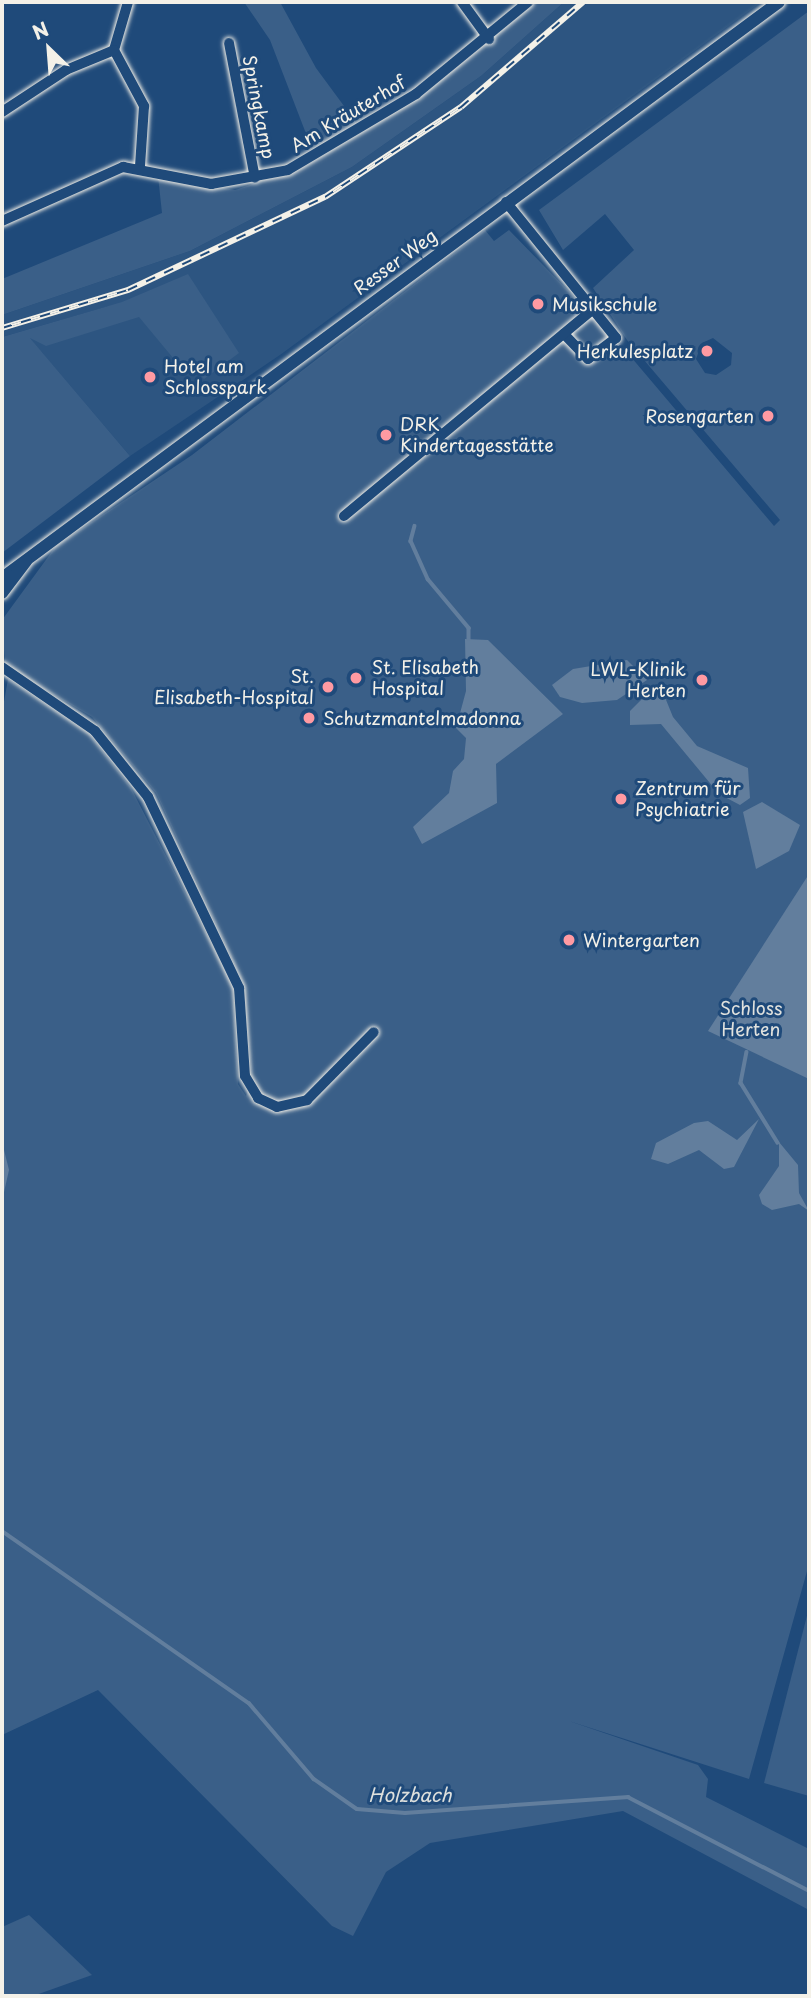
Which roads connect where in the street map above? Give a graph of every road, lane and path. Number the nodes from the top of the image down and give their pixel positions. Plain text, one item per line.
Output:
1 (128, 2) edge
2 (462, 2) edge
3 (527, 2) edge
4 (779, 2) edge
5 (489, 39) junction
6 (229, 43) dead end
7 (114, 50) junction
8 (2, 112) edge
9 (140, 166) junction
10 (255, 178) junction
11 (506, 202) junction
12 (2, 221) edge
13 (596, 307) junction
14 (564, 334) junction
15 (344, 516) dead end
16 (33, 552) junction
17 (2, 578) edge
18 (2, 593) edge
19 (2, 667) edge
20 (374, 1032) dead end

1 - 7 street
2 - 5 street
3 - 5 street, Am Kräuterhof
4 - 11 main road, Resser Weg
5 - 10 street, Am Kräuterhof
6 - 10 street, Springkamp
7 - 8 street
7 - 9 street
9 - 10 street, Am Kräuterhof
9 - 12 street, Am Kräuterhof
11 - 13 street
11 - 16 main road, Resser Weg
13 - 14 street
13 - 14 street
14 - 15 street
16 - 17 main road, Resser Weg
16 - 18 main road, Resser Weg
19 - 20 street

